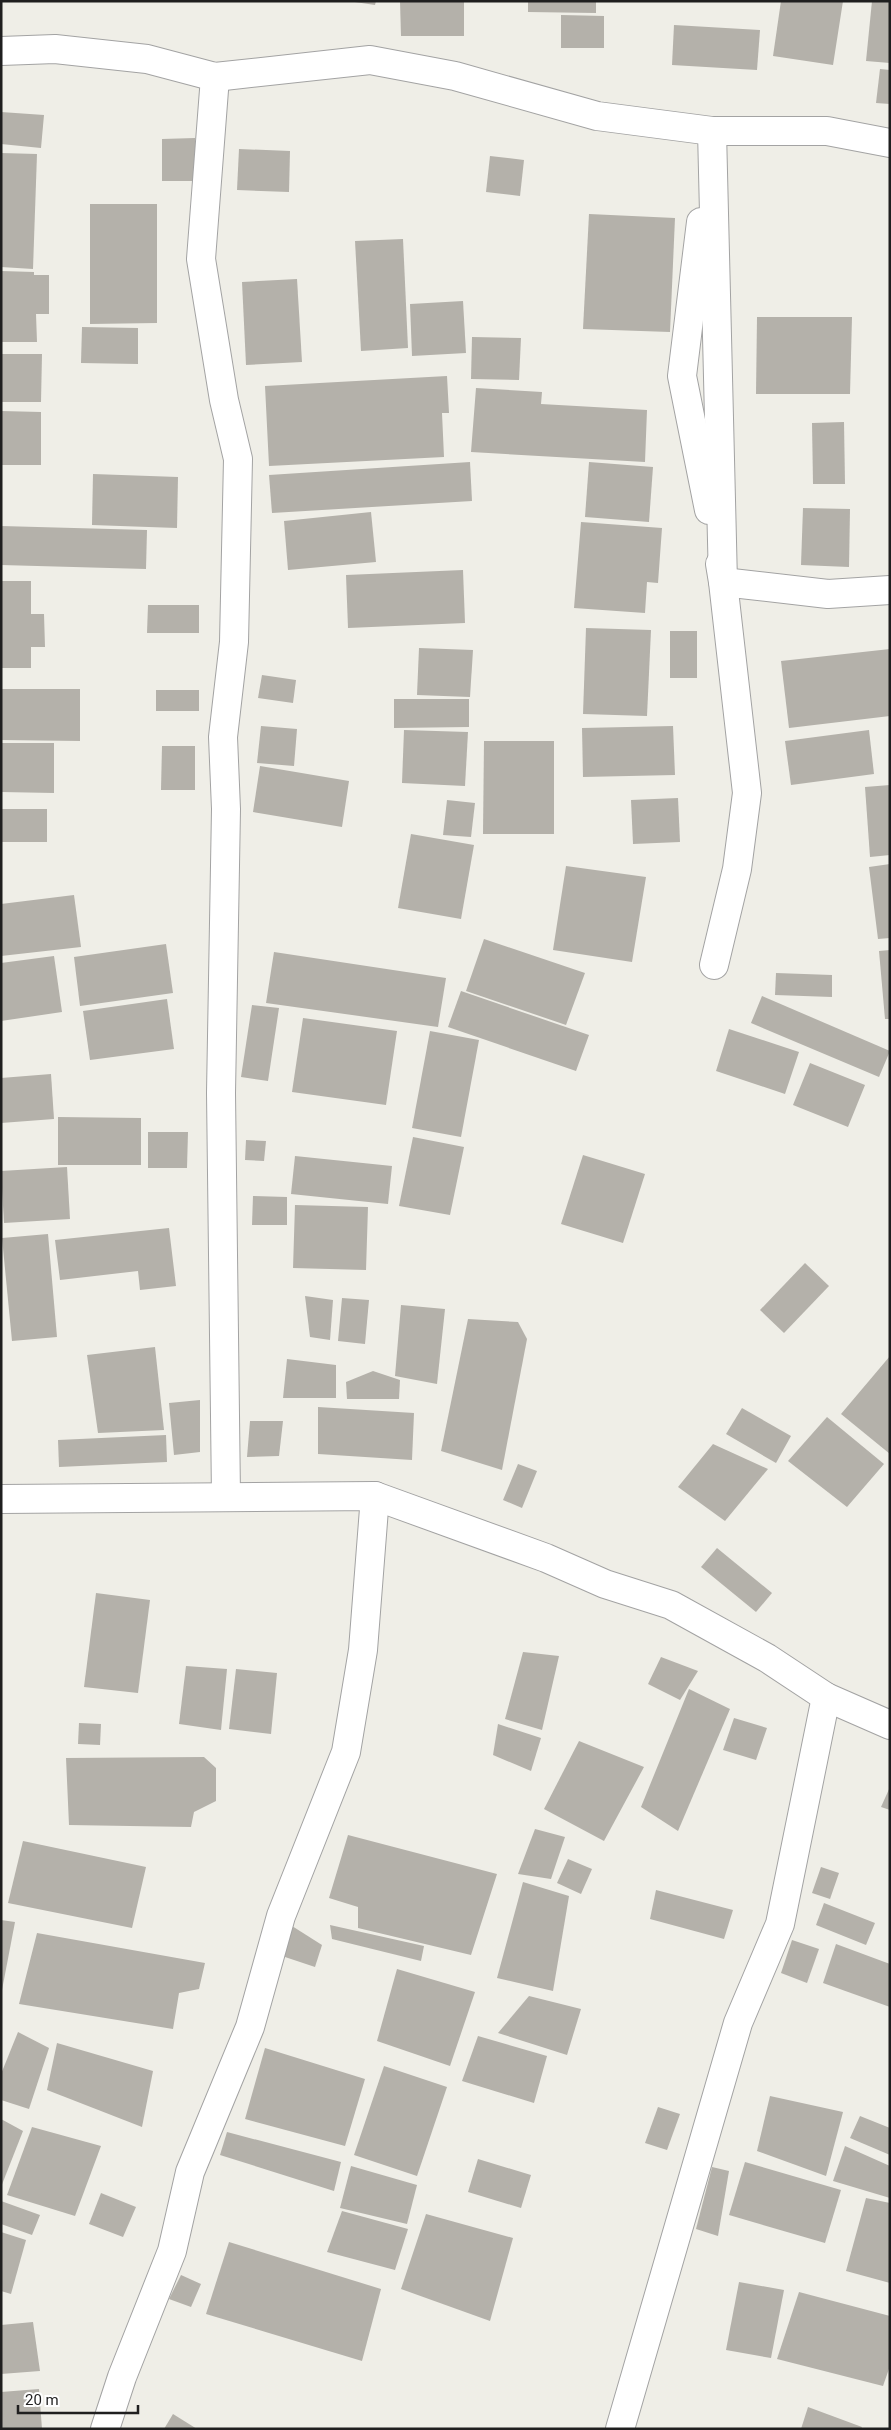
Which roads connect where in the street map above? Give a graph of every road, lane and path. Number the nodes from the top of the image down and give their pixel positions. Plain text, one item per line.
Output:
1 (1, 51) edge
2 (215, 76) junction
3 (712, 131) junction
4 (890, 143) edge
5 (724, 582) junction
6 (890, 590) edge
7 (714, 965) dead end
8 (226, 1496) junction
9 (374, 1496) junction
10 (1, 1499) edge
11 (826, 1697) junction
12 (890, 1724) edge
13 (105, 2429) edge
14 (620, 2429) edge

1 - 2 street
2 - 3 street
2 - 8 street
3 - 4 street
3 - 5 street
3 - 5 street
5 - 6 street
5 - 7 street
8 - 9 street
8 - 10 street
9 - 11 street
9 - 13 street
11 - 12 street
11 - 14 street

